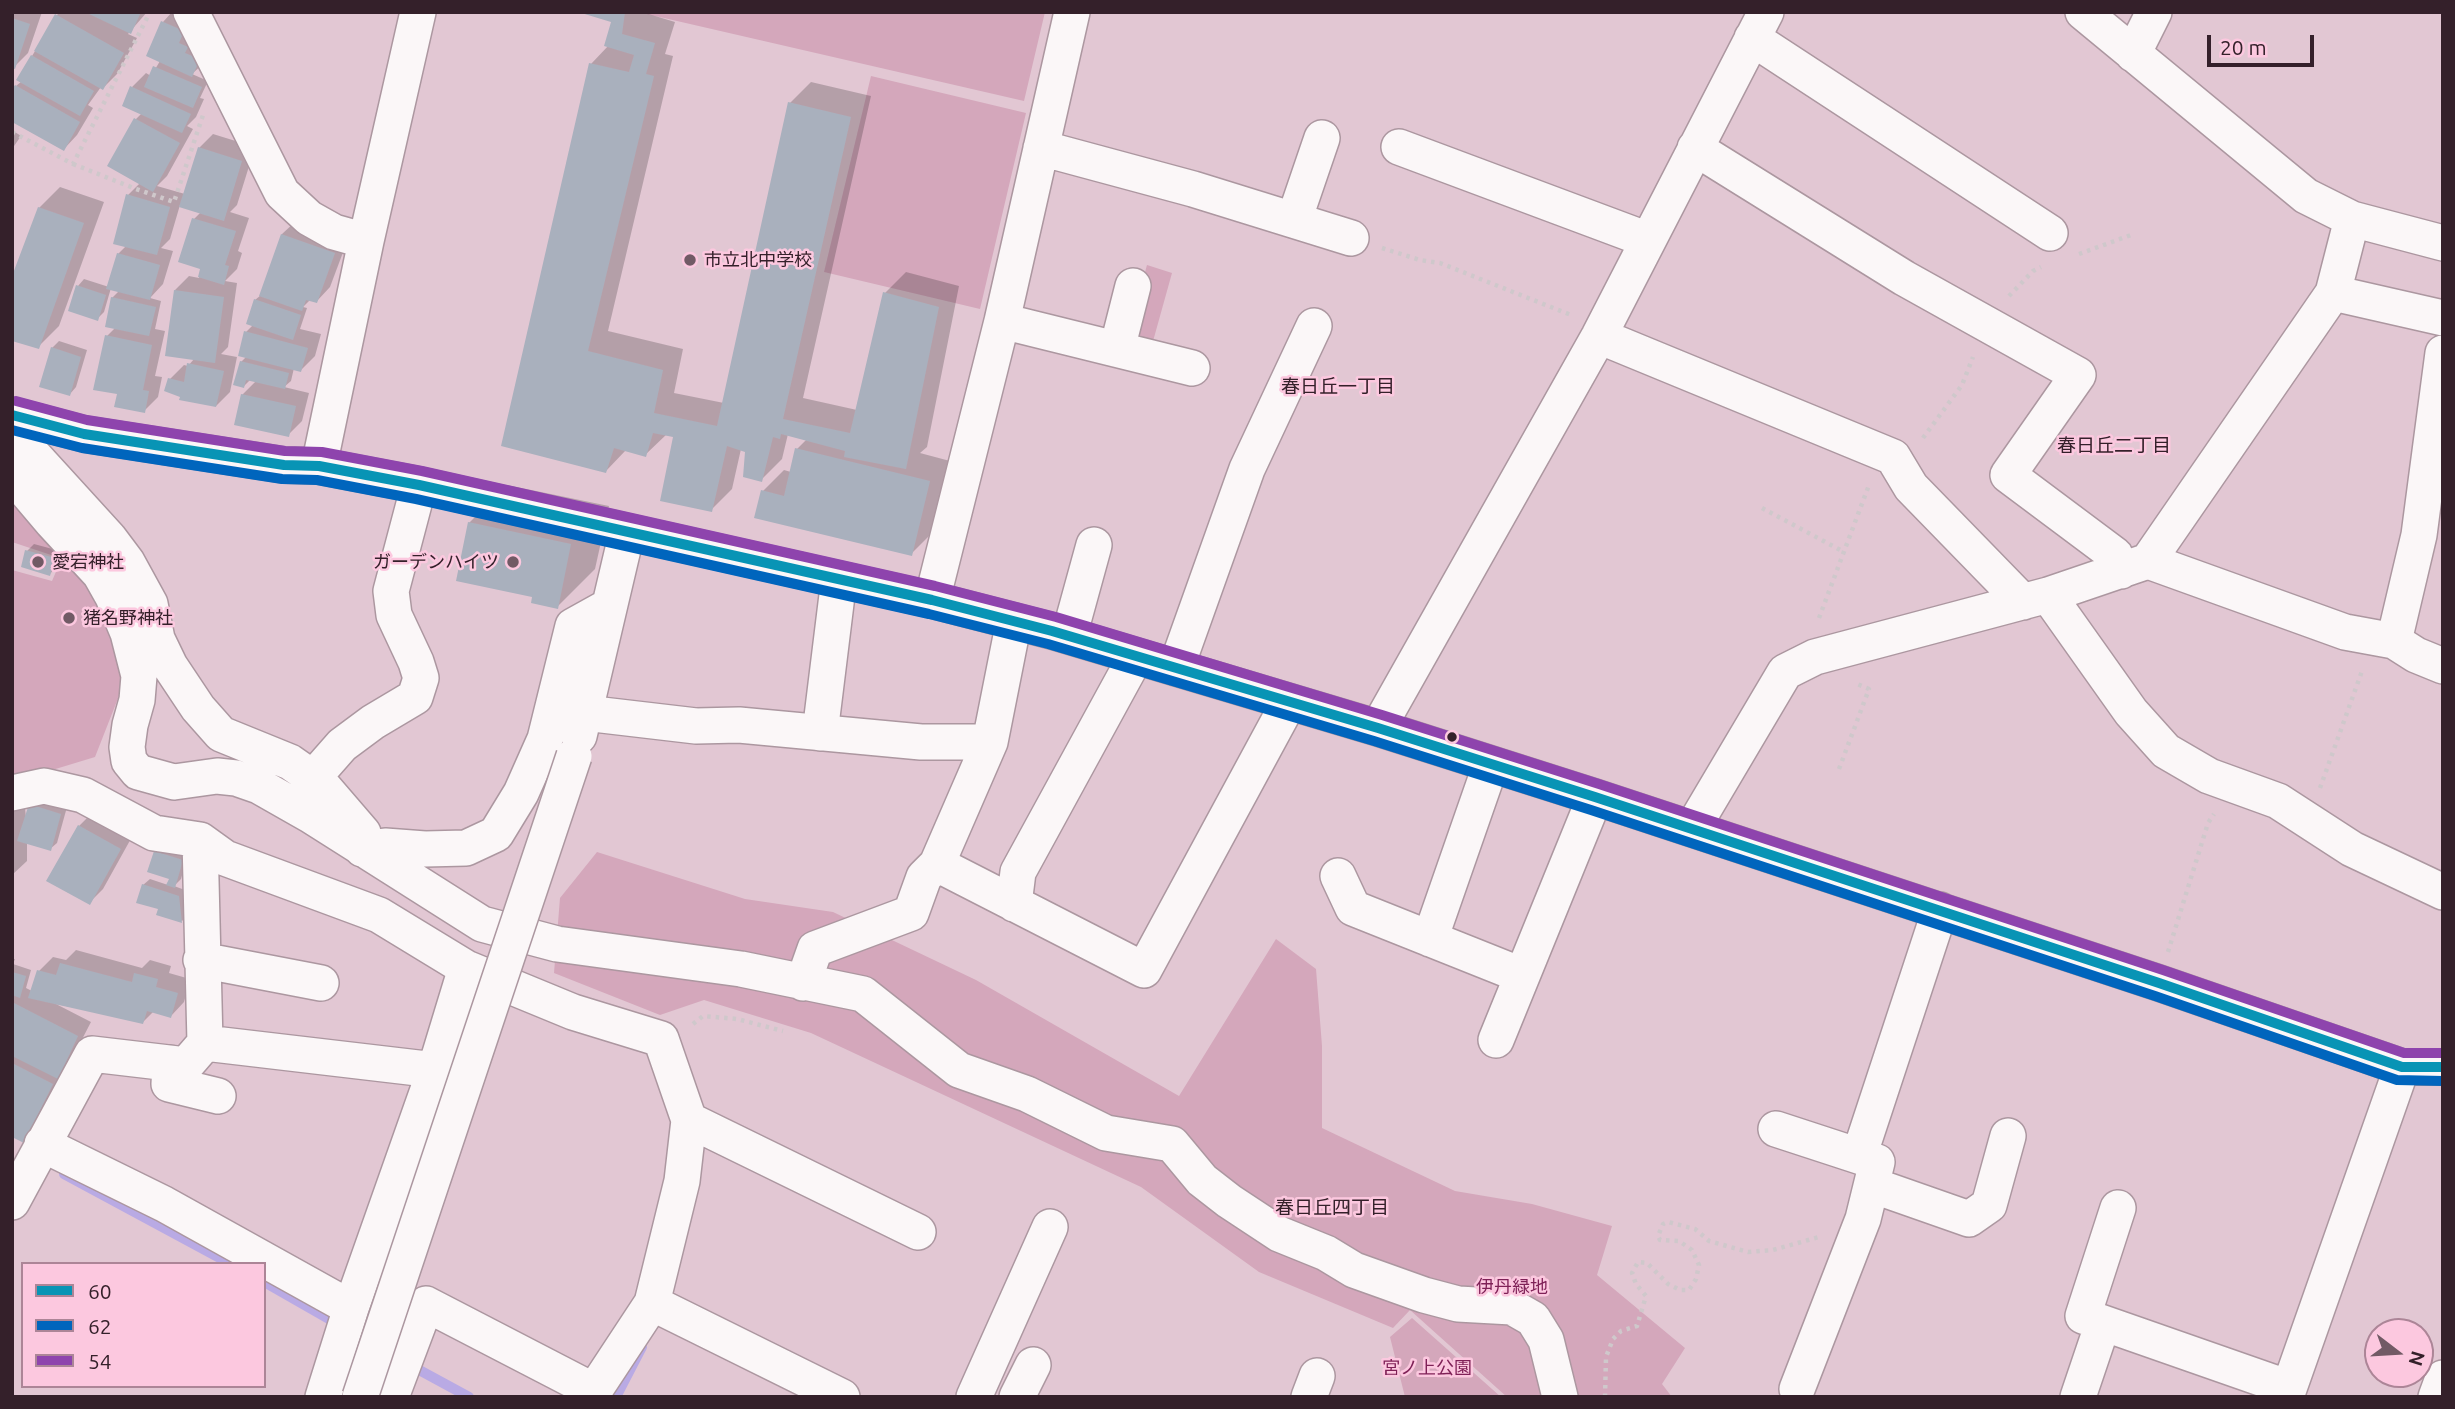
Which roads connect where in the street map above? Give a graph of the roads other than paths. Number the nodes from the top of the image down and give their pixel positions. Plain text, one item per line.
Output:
1 (191, 12) edge
2 (418, 12) edge
3 (1072, 12) edge
4 (2083, 12) edge
5 (2154, 12) edge
6 (1759, 25) edge
7 (2133, 54) junction
8 (1322, 138) dead end
9 (1399, 147) dead end
10 (1041, 148) junction
11 (1695, 148) junction
12 (2352, 219) junction
13 (1294, 220) junction
14 (2050, 233) dead end
15 (2439, 233) edge
16 (1351, 239) road end
17 (1648, 240) junction
18 (366, 241) junction
19 (1133, 286) dead end
20 (2333, 293) junction
21 (2443, 318) edge
22 (1002, 321) junction
23 (1314, 326) dead end
24 (1601, 332) junction
25 (1117, 349) junction
26 (2443, 353) edge
27 (1192, 368) dead end
28 (16, 442) edge
29 (319, 466) junction
30 (419, 485) junction
31 (627, 532) junction
32 (1094, 544) dead end
33 (2135, 566) junction
34 (839, 579) junction
35 (2036, 598) junction
36 (932, 600) junction
37 (609, 606) junction
38 (1014, 621) junction
39 (1060, 633) junction
40 (2384, 639) junction
41 (1136, 656) junction
42 (2443, 666) edge
43 (1176, 668) junction
44 (1289, 702) junction
45 (585, 713) junction
46 (1378, 728) junction
47 (820, 733) junction
48 (990, 742) junction
49 (1491, 764) junction
50 (313, 778) junction
51 (12, 793) edge
52 (1595, 797) junction
53 (1692, 829) junction
54 (200, 840) junction
55 (362, 849) junction
56 (937, 864) junction
57 (1338, 876) dead end
58 (2443, 892) edge
59 (1014, 904) junction
60 (1940, 910) junction
61 (1430, 939) junction
62 (201, 960) junction
63 (466, 968) junction
64 (1521, 975) junction
65 (321, 983) dead end
66 (803, 983) junction
67 (1496, 1040) dead end
68 (205, 1043) junction
69 (170, 1063) junction
70 (2402, 1067) junction
71 (2443, 1068) edge
72 (435, 1070) junction
73 (218, 1096) dead end
74 (689, 1120) junction
75 (1776, 1129) dead end
76 (2008, 1136) dead end
77 (41, 1144) junction
78 (1865, 1171) junction
79 (12, 1202) edge
80 (2118, 1208) dead end
81 (1050, 1227) dead end
82 (918, 1232) dead end
83 (653, 1303) junction
84 (351, 1308) junction
85 (2104, 1323) junction
86 (1033, 1365) dead end
87 (1812, 1371) dead end
88 (2443, 1378) edge
89 (2287, 1392) edge
90 (323, 1397) edge
91 (360, 1397) edge
92 (391, 1397) edge
93 (842, 1397) edge
94 (974, 1397) edge
95 (1017, 1397) edge
96 (1559, 1397) edge
97 (2078, 1397) edge
98 (2437, 1397) edge

1 - 18 street
2 - 18 street
3 - 10 street
4 - 7 street
5 - 7 street
6 - 11 street
6 - 14 street
7 - 12 street
8 - 13 street
9 - 17 street
10 - 13 street
10 - 22 street
11 - 17 street
11 - 33 street
12 - 15 street
12 - 20 street
13 - 16 street
17 - 24 street
18 - 29 street
19 - 25 street
20 - 21 street
20 - 33 street
22 - 25 street
22 - 36 street
23 - 43 street
24 - 35 street
24 - 46 street
25 - 27 street
26 - 40 street
28 - 29 street
28 - 50 street
28 - 55 street
29 - 30 street
30 - 31 street
30 - 50 street
31 - 34 street
31 - 37 street
32 - 39 street
33 - 35 street
33 - 40 street
34 - 36 street
34 - 47 street
35 - 53 street
35 - 58 street
36 - 38 street
37 - 45 street
37 - 55 street
38 - 39 street
38 - 48 street
39 - 41 street
40 - 42 street
41 - 43 street
41 - 59 street
43 - 44 street
44 - 46 street
44 - 59 street
45 - 47 street
45 - 91 street, bridge
46 - 49 street
47 - 48 street
48 - 56 street
49 - 52 street
49 - 61 street
50 - 55 street
51 - 54 street
52 - 53 street
52 - 64 street
53 - 60 street
54 - 62 street
54 - 63 street
55 - 66 street
56 - 59 street
56 - 66 street
57 - 61 street
60 - 70 street
60 - 78 street
61 - 64 street
62 - 65 street
62 - 68 street
63 - 72 street
63 - 74 street
64 - 67 street
66 - 96 street
68 - 69 street
68 - 72 street
69 - 73 street
69 - 77 street
70 - 71 street
70 - 89 street
72 - 84 street
74 - 82 street
74 - 83 street
75 - 78 street
76 - 78 street
77 - 79 street
77 - 84 street
78 - 87 street
80 - 85 street
81 - 94 street
83 - 92 street
83 - 93 street
84 - 90 street
85 - 89 street
85 - 97 street
86 - 95 street
88 - 98 street

